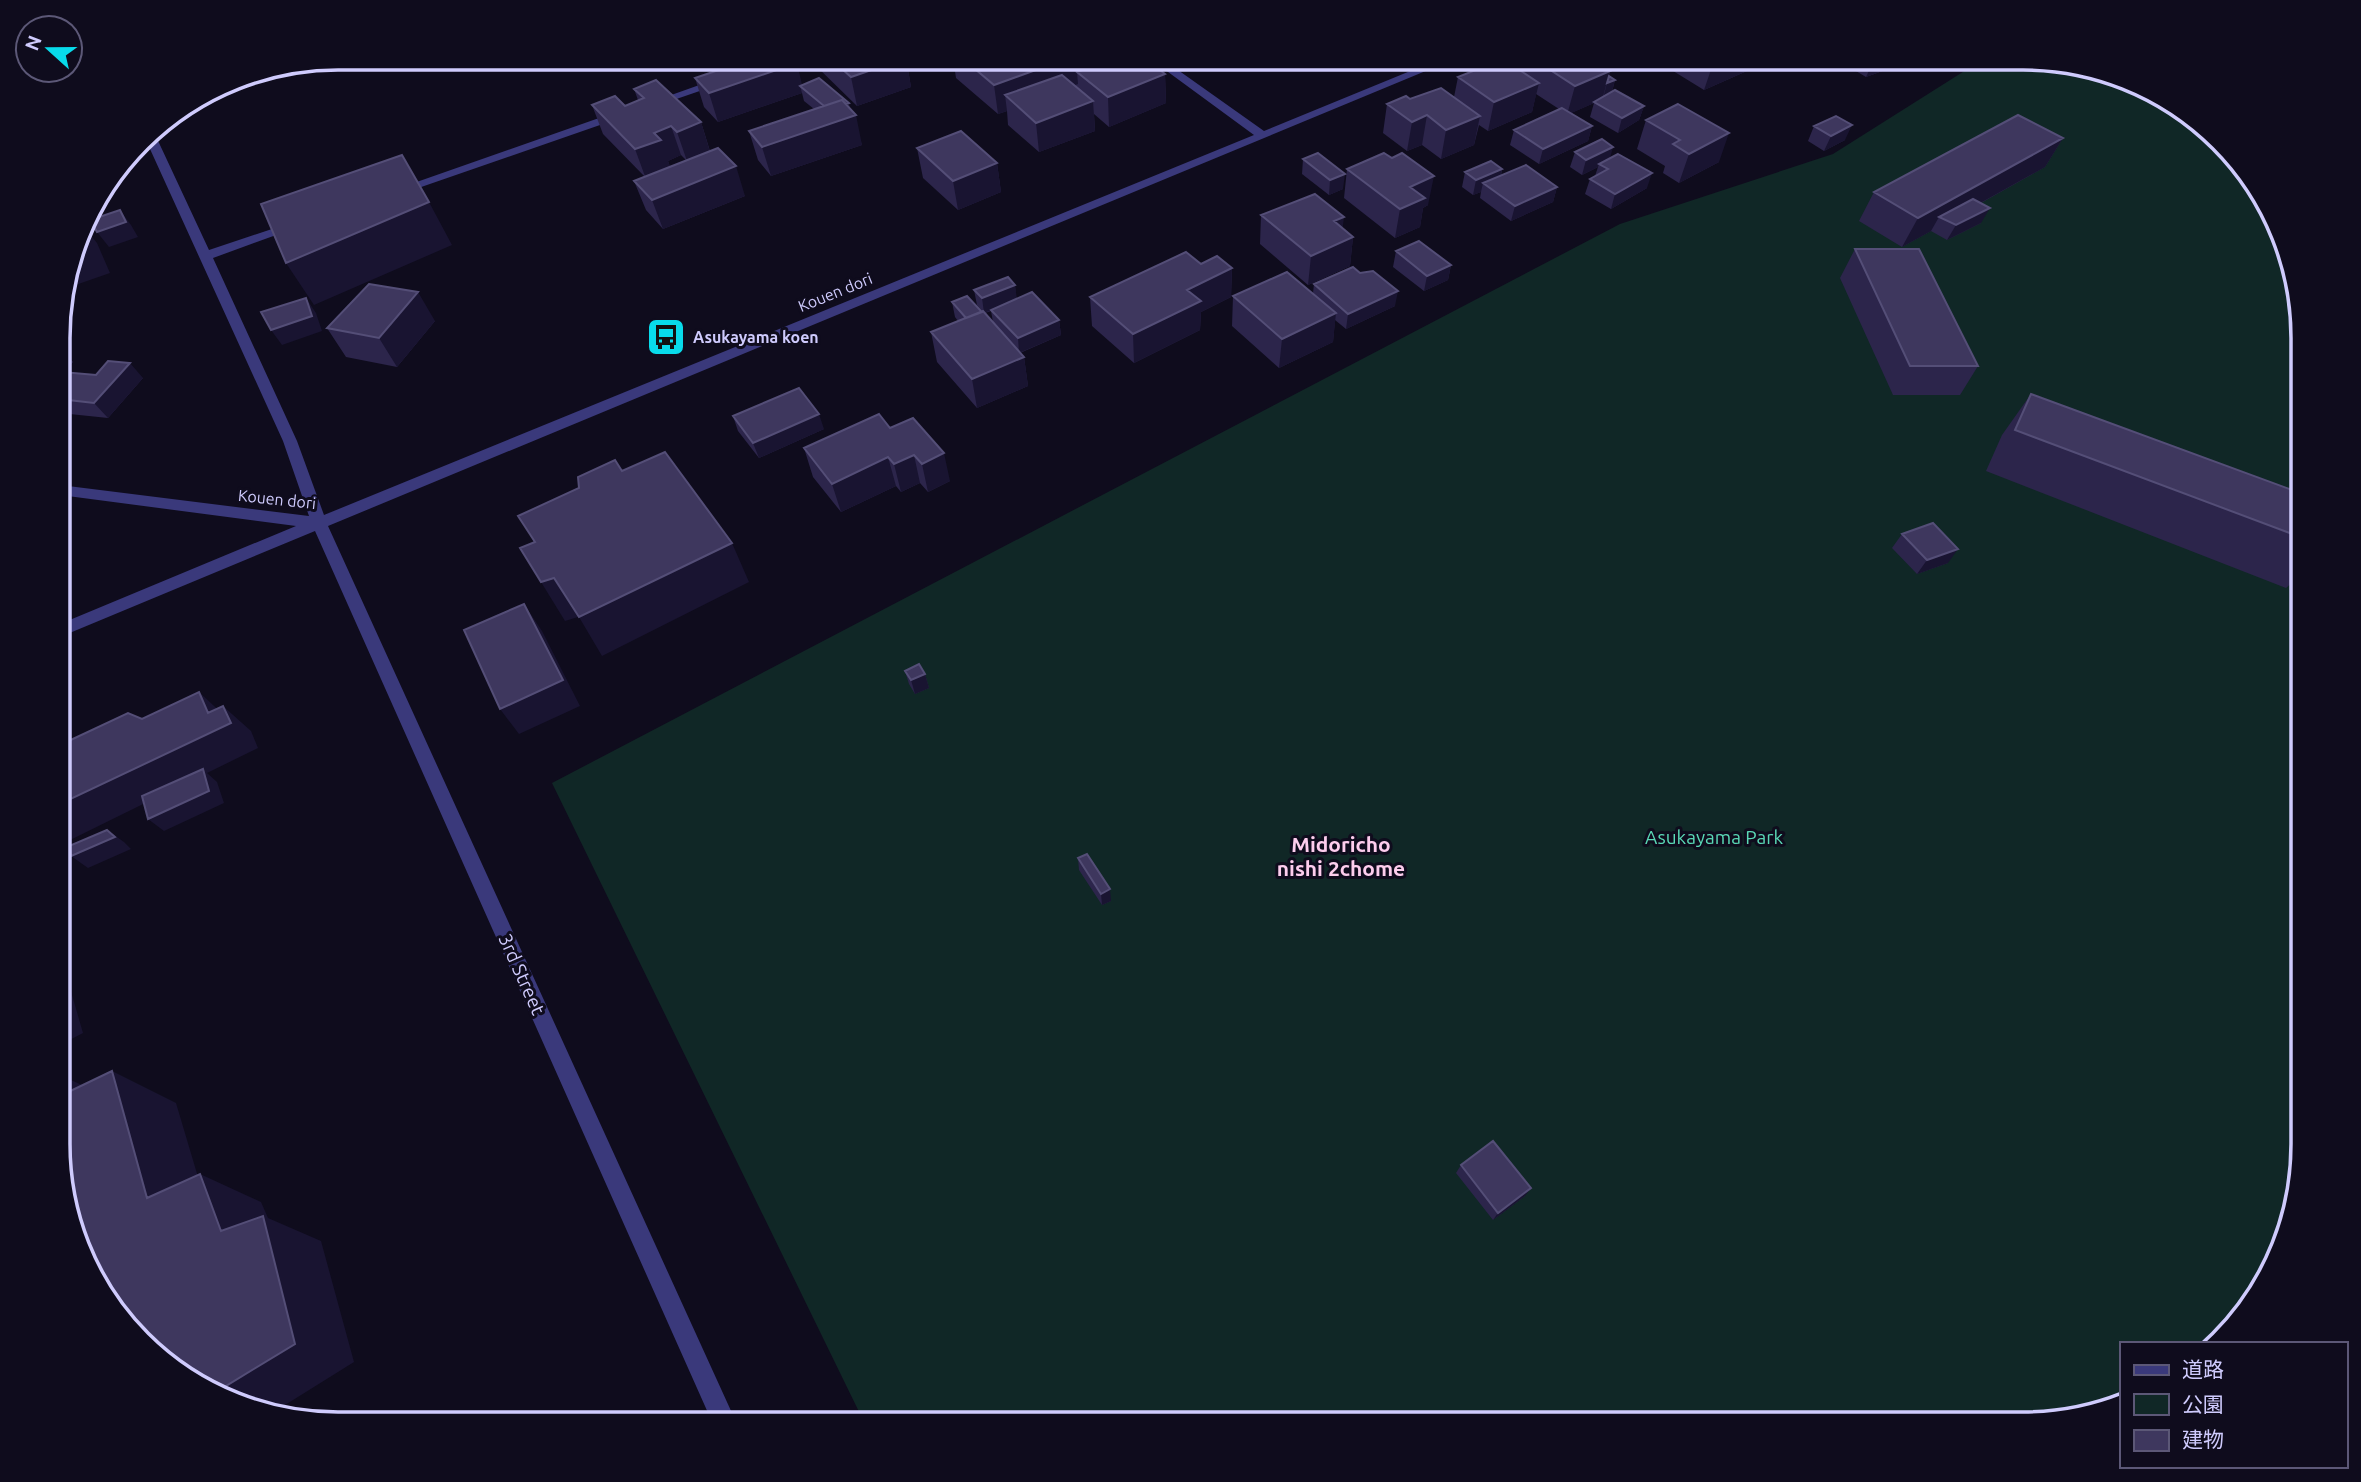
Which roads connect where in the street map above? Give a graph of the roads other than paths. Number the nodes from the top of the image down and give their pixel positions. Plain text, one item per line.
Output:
1 (1171, 70) edge
2 (1422, 70) edge
3 (734, 76) edge
4 (642, 107) edge
5 (628, 112) edge
6 (1262, 135) junction
7 (154, 144) edge
8 (390, 193) edge
9 (311, 220) edge
10 (205, 257) junction
11 (70, 491) edge
12 (319, 523) junction
13 (70, 627) edge
14 (720, 1412) edge

1 - 6 street
2 - 6 street, Kouen dori
3 - 4 street
5 - 8 street
6 - 12 street, Kouen dori
7 - 10 street, 3rd Street
9 - 10 street
10 - 12 street, 3rd Street
11 - 12 street, Kouen dori
12 - 13 street
12 - 14 street, 3rd Street

